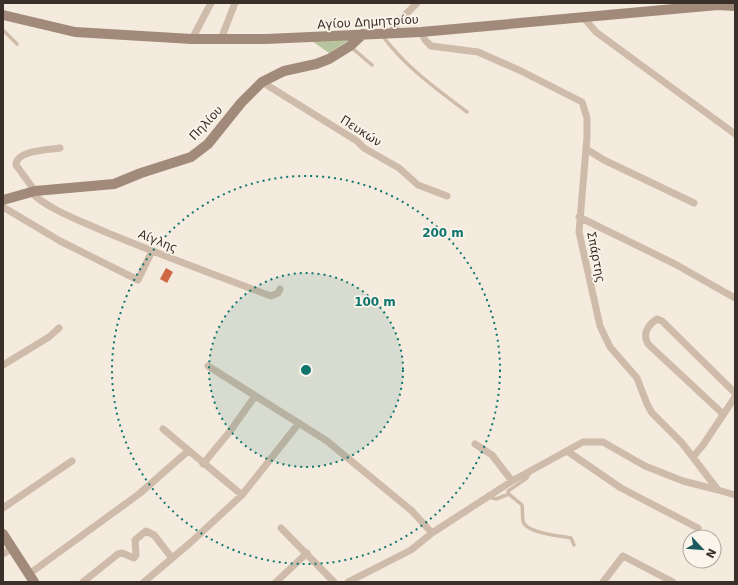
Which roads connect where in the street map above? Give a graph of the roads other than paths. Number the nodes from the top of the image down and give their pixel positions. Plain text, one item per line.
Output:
1 (211, 3) edge
2 (235, 3) edge
3 (417, 3) edge
4 (717, 4) edge
5 (735, 6) edge
6 (3, 15) edge
7 (583, 17) junction
8 (3, 30) edge
9 (421, 32) junction
10 (363, 34) junction
11 (385, 34) junction
12 (192, 39) junction
13 (221, 39) junction
14 (17, 44) dead end
15 (350, 46) junction
16 (372, 65) dead end
17 (262, 82) junction
18 (467, 112) dead end
19 (735, 134) edge
20 (60, 148) dead end
21 (586, 149) junction
22 (33, 192) junction
23 (447, 196) dead end
24 (3, 200) edge
25 (694, 203) dead end
26 (3, 207) edge
27 (579, 217) junction
28 (152, 251) junction
29 (280, 289) dead end
30 (735, 298) edge
31 (59, 328) dead end
32 (3, 365) edge
33 (208, 366) dead end
34 (735, 394) edge
35 (255, 396) junction
36 (735, 397) edge
37 (723, 414) junction
38 (299, 423) junction
39 (162, 429) dead end
40 (475, 444) dead end
41 (188, 451) junction
42 (567, 451) junction
43 (693, 457) junction
44 (72, 461) dead end
45 (203, 464) junction
46 (530, 471) junction
47 (512, 481) junction
48 (718, 490) junction
49 (509, 494) junction
50 (242, 495) junction
51 (735, 495) edge
52 (488, 497) junction
53 (3, 508) edge
54 (281, 528) dead end
55 (698, 528) dead end
56 (432, 533) junction
57 (3, 534) edge
58 (574, 545) dead end
59 (12, 548) junction
60 (307, 552) junction
61 (3, 554) edge
62 (172, 558) junction
63 (32, 578) edge
64 (357, 580) edge
65 (83, 582) edge
66 (144, 582) edge
67 (276, 582) edge
68 (334, 582) edge
69 (348, 582) edge
70 (603, 582) edge
71 (674, 582) edge

1 - 12 street
2 - 13 street
3 - 11 street
4 - 5 street, Αγίου Δημητρίου
4 - 7 street, Αγίου Δημητρίου
6 - 12 street, Αγίου Δημητρίου
7 - 9 street, Αγίου Δημητρίου
7 - 19 street
8 - 14 lane
9 - 11 street, Αγίου Δημητρίου
9 - 21 street, Σπάρτης
10 - 11 street, Αγίου Δημητρίου
10 - 13 street, Αγίου Δημητρίου
10 - 15 street, Πηλίου
11 - 18 lane
12 - 13 street, Αγίου Δημητρίου
15 - 16 lane
15 - 17 street, Πηλίου
17 - 22 street, Πηλίου
17 - 23 street, Πευκών
20 - 22 street, Αίγλης
21 - 25 street
21 - 27 street, Σπάρτης
22 - 24 street, Πηλίου
22 - 28 street, Αίγλης
26 - 28 street
27 - 30 street
27 - 43 street, Σπάρτης
28 - 29 street, Αίγλης
31 - 32 street
33 - 35 street
34 - 37 street
35 - 38 street
35 - 45 street
36 - 37 street
37 - 43 street
38 - 50 street
38 - 56 street
39 - 41 street
40 - 47 street
41 - 45 street
41 - 63 street
42 - 46 street
42 - 48 street
42 - 55 street
43 - 48 street, Σπάρτης
44 - 53 street
45 - 50 street
46 - 47 street
46 - 49 lane
47 - 52 street
48 - 51 street
49 - 52 lane
49 - 58 lane
50 - 62 street
52 - 56 street
54 - 60 street
56 - 64 street
57 - 59 street
59 - 61 street
59 - 63 street
60 - 67 street
60 - 68 street
62 - 65 street
62 - 66 street
64 - 69 street
70 - 71 street

